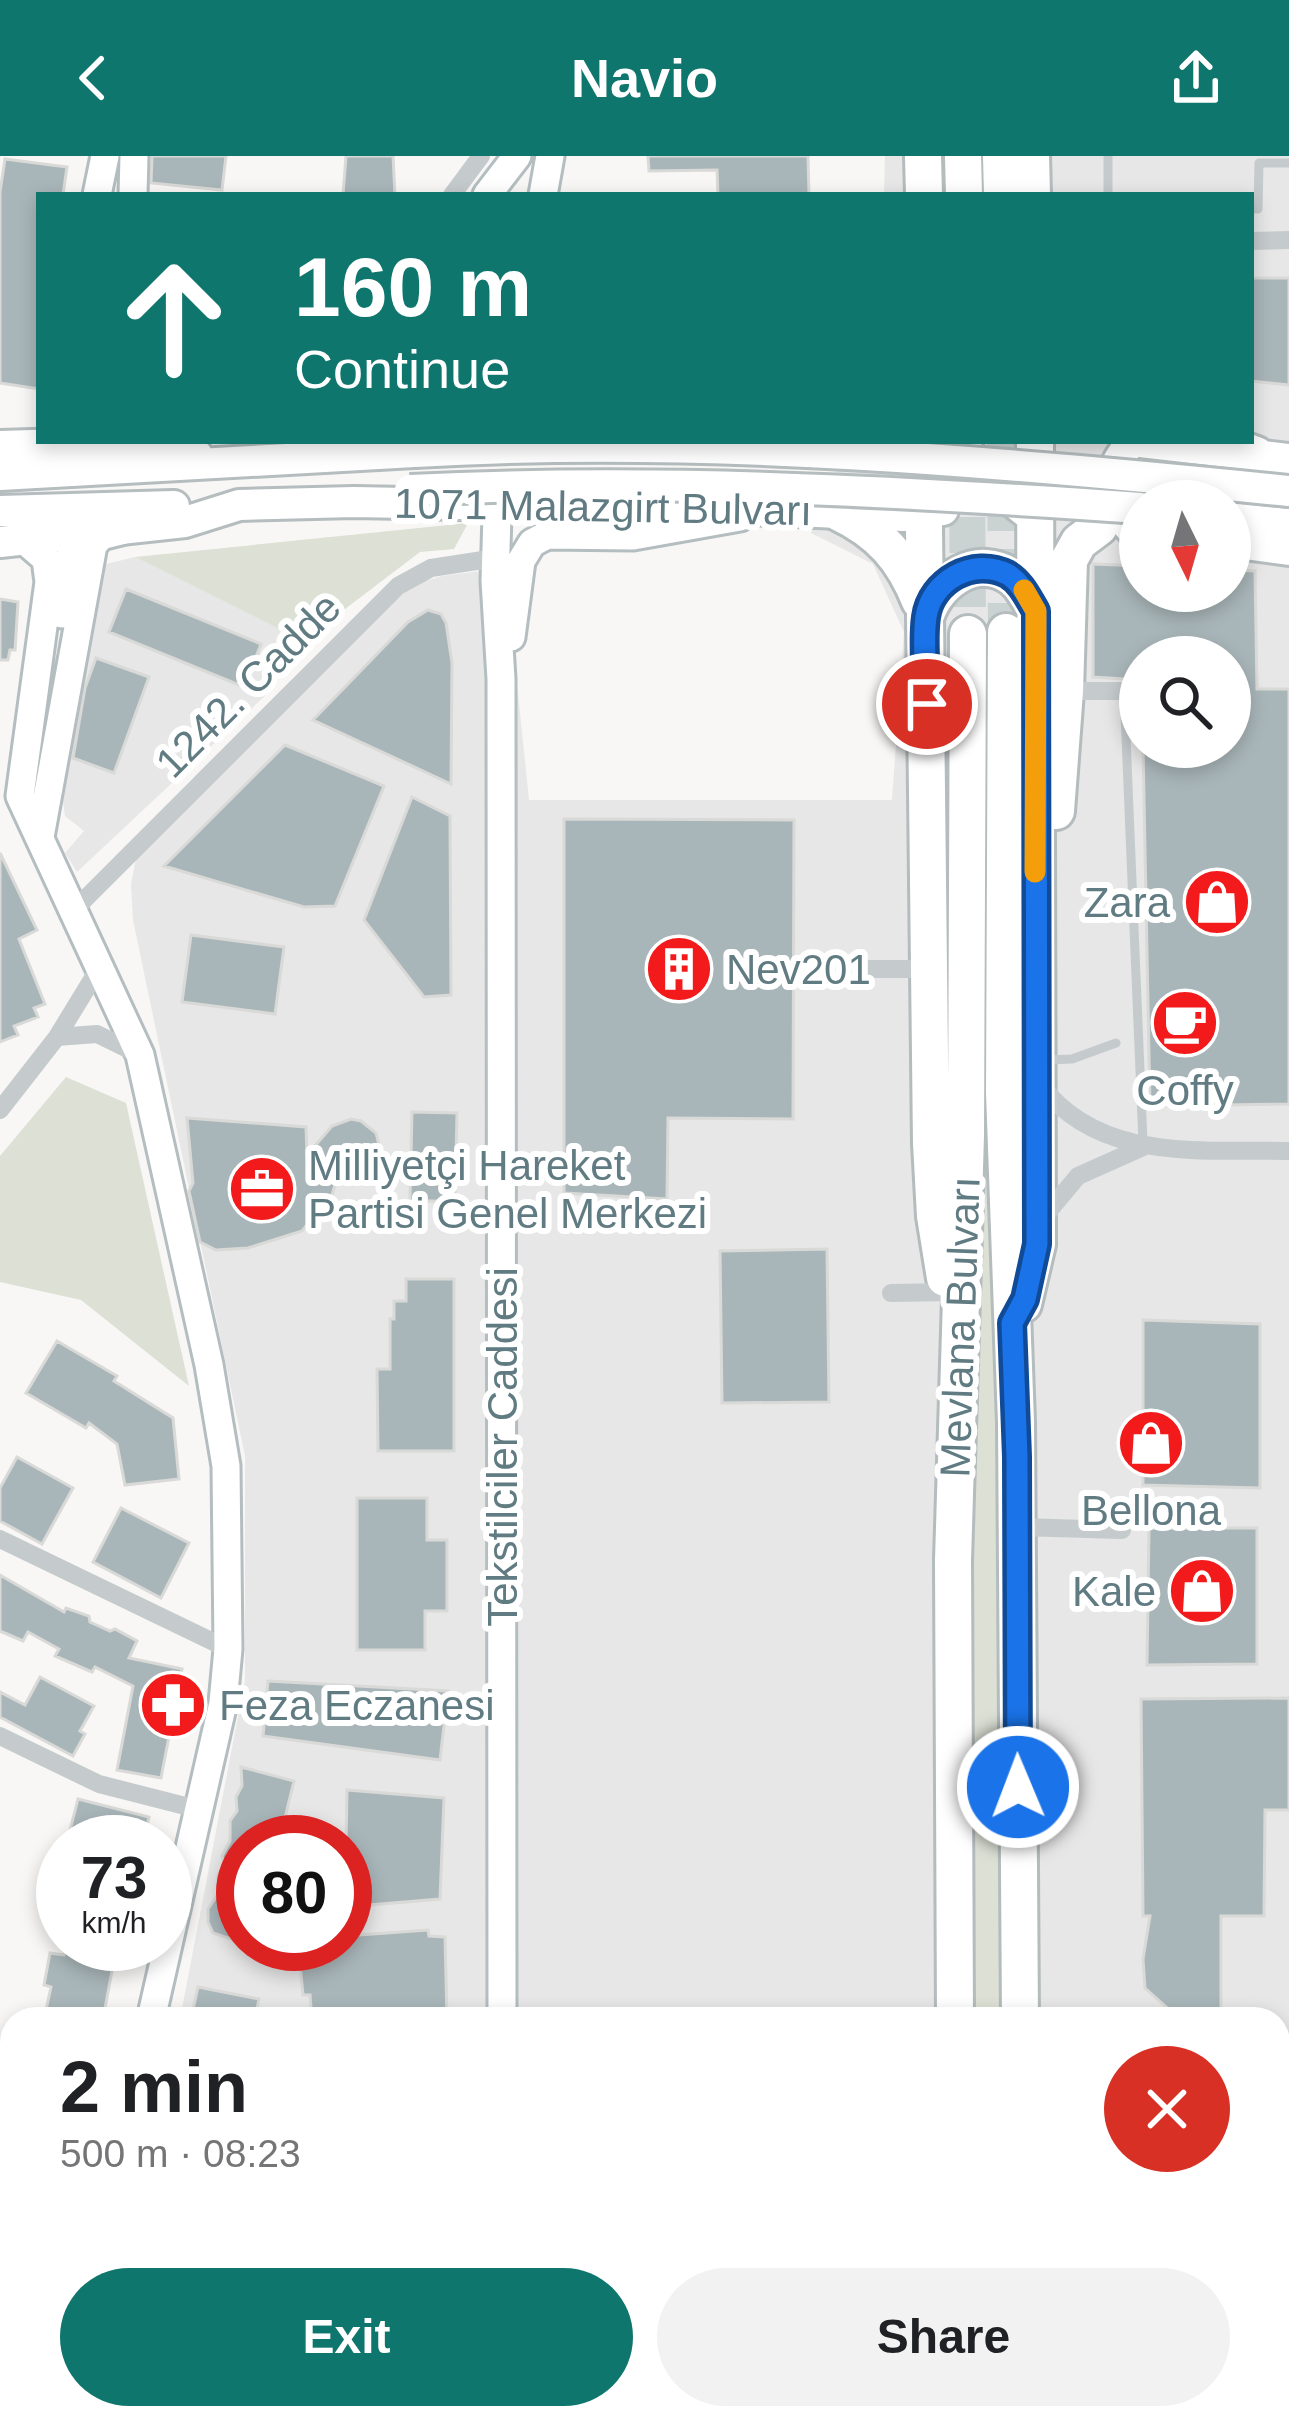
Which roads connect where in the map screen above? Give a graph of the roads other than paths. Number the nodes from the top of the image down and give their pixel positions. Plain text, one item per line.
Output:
1 (105, 156) edge
2 (118, 156) edge
3 (134, 156) edge
4 (481, 156) edge
5 (517, 156) edge
6 (550, 156) edge
7 (923, 156) edge
8 (963, 156) edge
9 (1001, 156) edge
10 (1031, 156) edge
11 (1108, 156) edge
12 (1259, 159) edge
13 (1289, 164) edge
14 (98, 192) edge
15 (114, 192) edge
16 (134, 192) edge
17 (454, 192) edge
18 (489, 192) edge
19 (544, 192) edge
20 (556, 192) edge
21 (924, 192) edge
22 (964, 192) edge
23 (1002, 192) edge
24 (1032, 192) edge
25 (1108, 192) edge
26 (1254, 209) edge
27 (1289, 240) edge
28 (1254, 241) edge
29 (36, 443) edge
30 (138, 444) edge
31 (264, 444) edge
32 (328, 444) edge
33 (851, 444) edge
34 (926, 444) edge
35 (930, 444) edge
36 (954, 444) edge
37 (1034, 444) edge
38 (1036, 444) edge
39 (1132, 444) edge
40 (1161, 444) edge
41 (1229, 444) edge
42 (0, 446) edge
43 (1273, 457) edge
44 (227, 463) junction
45 (0, 475) edge
46 (987, 484) junction
47 (1289, 491) edge
48 (239, 505) junction
49 (774, 510) junction
50 (0, 511) edge
51 (838, 512) junction
52 (496, 515) dead end
53 (1251, 520) edge
54 (1289, 524) edge
55 (1093, 527) edge
56 (121, 531) junction
57 (924, 531) junction
58 (12, 541) edge
59 (1251, 545) edge
60 (1289, 550) edge
61 (71, 554) dead end
62 (496, 557) junction
63 (926, 616) junction
64 (1021, 621) junction
65 (968, 634) tunnel mouth
66 (1065, 691) junction
67 (1119, 691) edge
68 (502, 712) junction
69 (1127, 768) edge
70 (40, 837) junction
71 (1035, 877) junction
72 (75, 909) junction
73 (101, 964) junction
74 (867, 969) dead end
75 (928, 969) junction
76 (57, 1037) junction
77 (1116, 1043) dead end
78 (140, 1055) junction
79 (1037, 1070) junction
80 (3, 1104) edge
81 (1143, 1148) junction
82 (1289, 1151) edge
83 (1036, 1227) junction
84 (891, 1293) dead end
85 (954, 1306) junction
86 (1012, 1323) junction
87 (1018, 1527) junction
88 (1122, 1530) dead end
89 (0, 1540) edge
90 (228, 1649) junction
91 (0, 1736) edge
92 (201, 1810) junction
93 (155, 2007) edge
94 (502, 2007) edge
95 (956, 2007) edge
96 (1019, 2007) edge

1 - 14 street
2 - 15 street
3 - 16 street
4 - 17 street
5 - 18 street
6 - 19 street
6 - 20 street
7 - 21 highway
8 - 22 highway
9 - 23 highway
10 - 24 highway
11 - 25 lane
12 - 13 lane
12 - 26 lane
27 - 28 street
29 - 42 main road
30 - 44 main road
31 - 44 street
32 - 44 main road, 1071 Malazgirt Bulvarı
33 - 51 main road
34 - 57 highway
35 - 46 highway
36 - 46 highway
37 - 46 main road
38 - 55 highway
39 - 55 main road
40 - 43 main road
41 - 43 highway
44 - 45 main road, 1071 Malazgirt Bulvarı
44 - 47 main road, 1071 Malazgirt Bulvarı, bridge
46 - 55 highway
46 - 57 main road
48 - 49 main road, 1071 Malazgirt Bulvarı
48 - 50 main road, 1071 Malazgirt Bulvarı
48 - 55 main road, 1071 Malazgirt Bulvarı, bridge
48 - 56 main road
49 - 51 main road, 1071 Malazgirt Bulvarı
49 - 68 street
51 - 57 main road, 1071 Malazgirt Bulvarı
51 - 63 highway
52 - 62 street, Tekstilciler Caddesi
53 - 54 main road
55 - 64 highway
55 - 66 highway
56 - 58 main road
56 - 70 street
57 - 63 highway
58 - 70 street
59 - 60 main road
61 - 70 street
62 - 68 street, Tekstilciler Caddesi
62 - 72 street, 1242. Cadde
63 - 64 highway
63 - 75 highway
64 - 71 highway
64 - 86 highway, Mevlana Bulvarı
65 - 85 highway, Mevlana Bulvarı
66 - 67 street
66 - 71 highway
68 - 94 street, Tekstilciler Caddesi
69 - 81 lane
70 - 72 street
71 - 79 highway
72 - 73 street
73 - 76 street
73 - 78 street
74 - 75 street
75 - 85 highway
76 - 78 street
76 - 80 street
77 - 79 lane
78 - 90 street
79 - 81 street
79 - 83 highway
81 - 82 street
81 - 83 street
83 - 86 highway
84 - 85 street
85 - 95 highway, Mevlana Bulvarı
86 - 87 highway, Mevlana Bulvarı
87 - 88 street
87 - 96 highway, Mevlana Bulvarı
89 - 90 street
90 - 92 street
91 - 92 street
92 - 93 street

